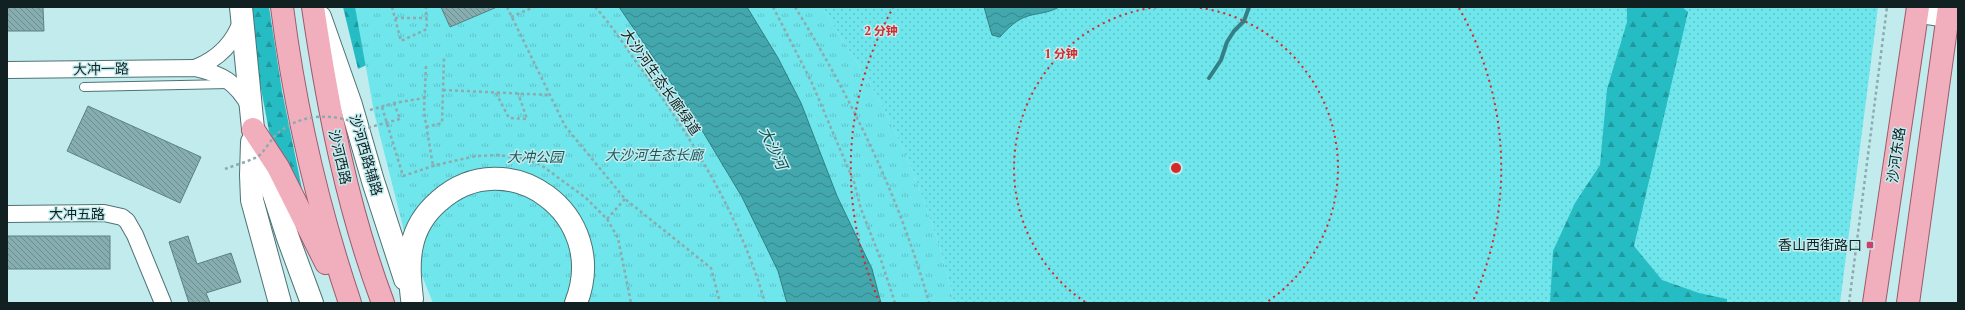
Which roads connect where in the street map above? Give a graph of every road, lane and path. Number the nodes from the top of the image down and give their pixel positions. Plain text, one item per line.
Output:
1 (282, 7) edge
2 (313, 7) edge
3 (317, 7) edge
4 (392, 7) edge
5 (426, 7) edge
6 (507, 7) edge
7 (534, 7) edge
8 (595, 7) edge
9 (774, 7) edge
10 (795, 7) edge
11 (1887, 7) edge
12 (1917, 10) edge
13 (242, 12) edge
14 (1952, 14) edge
15 (511, 17) junction
16 (395, 18) junction
17 (427, 18) junction
18 (444, 58) dead end
19 (426, 66) dead end
20 (195, 68) junction
21 (7, 70) edge
22 (234, 84) junction
23 (84, 87) dead end
24 (442, 90) junction
25 (496, 92) junction
26 (518, 93) junction
27 (550, 95) junction
28 (425, 98) junction
29 (394, 103) junction
30 (382, 107) dead end
31 (252, 118) junction
32 (426, 127) junction
33 (433, 166) dead end
34 (225, 169) dead end
35 (625, 199) junction
36 (7, 214) edge
37 (607, 219) dead end
38 (412, 301) edge
39 (164, 303) edge
40 (280, 303) edge
41 (312, 303) edge
42 (349, 303) edge
43 (383, 303) edge
44 (576, 303) edge
45 (720, 303) edge
46 (765, 303) edge
47 (895, 303) edge
48 (928, 303) edge
49 (1849, 303) edge
50 (1874, 303) edge
51 (1908, 303) edge

1 - 42 main road
2 - 43 main road, 沙河西路
3 - 38 main road, 沙河西路辅路
4 - 16 path
5 - 17 path
6 - 15 path
7 - 15 path
8 - 46 path, 大沙河生态长廊绿道
9 - 47 path
10 - 48 path
11 - 49 path
12 - 14 street
12 - 50 main road, 沙河东路
13 - 20 street, 大冲一路
13 - 31 main road
14 - 51 main road
15 - 27 path
16 - 17 path
16 - 17 path
18 - 24 path
19 - 28 path
20 - 21 street, 大冲一路
20 - 22 street, 大冲一路
22 - 23 lane
22 - 31 street, 大冲一路
24 - 25 path
24 - 32 path
25 - 26 path
25 - 26 path
26 - 27 path
27 - 35 path
28 - 29 path
28 - 32 path
29 - 30 path
29 - 34 path, bridge
31 - 40 main road
31 - 41 main road
31 - 42 main road
32 - 33 path
35 - 37 path
35 - 45 path
36 - 39 street, 大冲五路
38 - 44 main road

